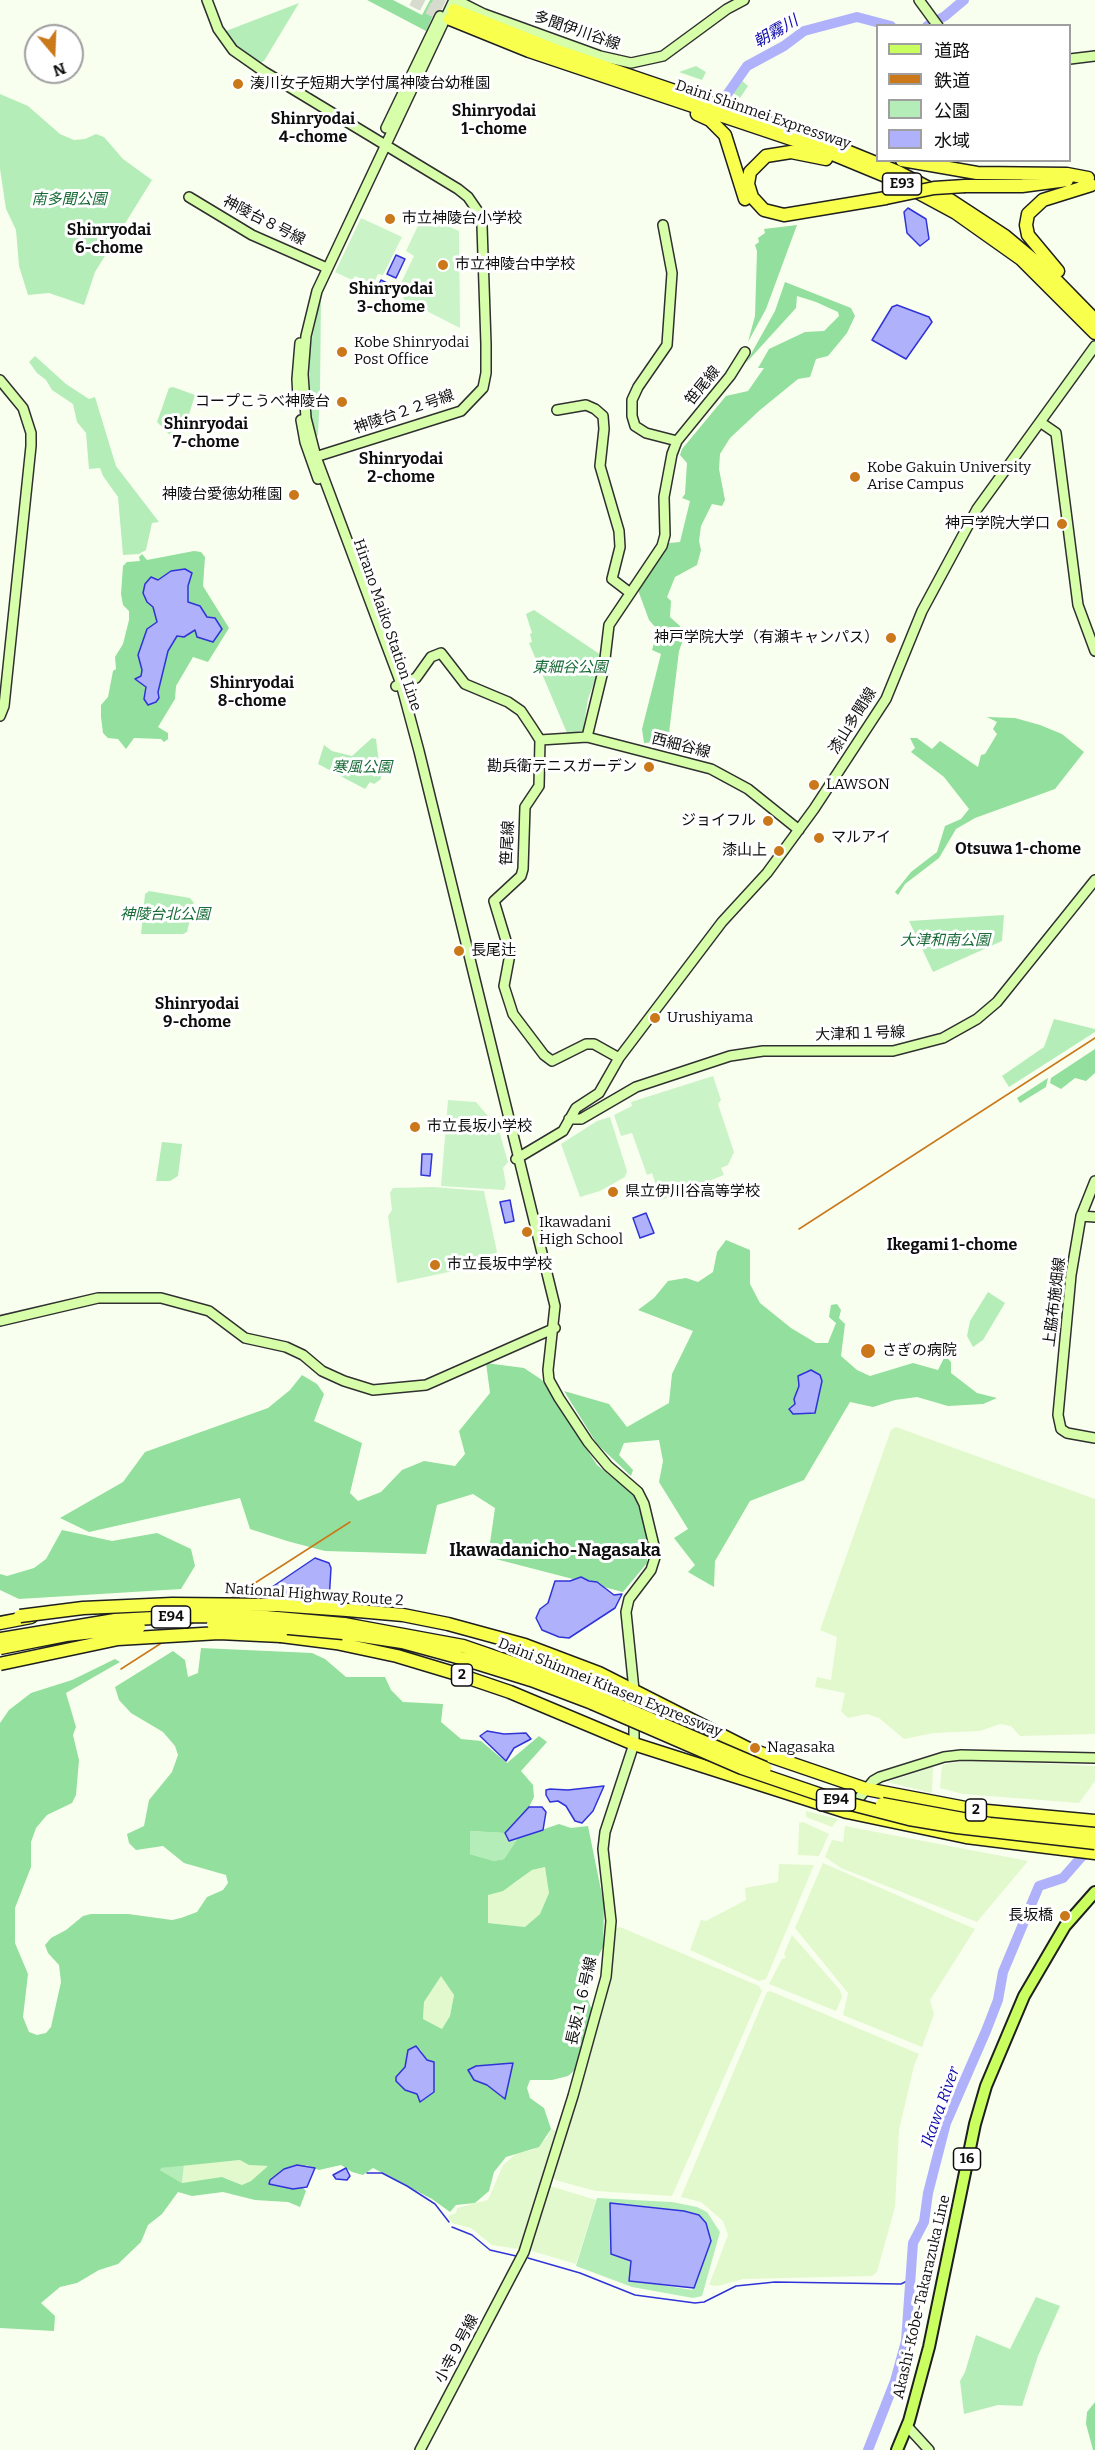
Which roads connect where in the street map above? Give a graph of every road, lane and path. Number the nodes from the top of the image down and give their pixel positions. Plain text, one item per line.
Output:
1 (207, 0) edge
2 (744, 0) edge
3 (919, 0) edge
4 (453, 6) edge
5 (937, 24) edge
6 (1095, 56) edge
7 (1071, 59) edge
8 (672, 100) junction
9 (732, 110) junction
10 (382, 141) junction
11 (876, 153) edge
12 (914, 162) edge
13 (1092, 181) edge
14 (909, 187) junction
15 (189, 197) dead end
16 (886, 200) junction
17 (663, 225) dead end
18 (324, 268) junction
19 (1095, 313) edge
20 (1095, 320) edge
21 (1095, 333) edge
22 (1095, 346) edge
23 (745, 352) dead end
24 (0, 380) edge
25 (557, 410) dead end
26 (1040, 422) junction
27 (677, 441) junction
28 (313, 458) junction
29 (629, 592) junction
30 (1095, 651) edge
31 (398, 685) junction
32 (0, 716) edge
33 (586, 737) junction
34 (540, 740) junction
35 (798, 830) junction
36 (1095, 879) edge
37 (619, 1058) junction
38 (569, 1119) junction
39 (517, 1159) junction
40 (1095, 1181) edge
41 (1082, 1216) junction
42 (1095, 1217) edge
43 (0, 1321) edge
44 (555, 1328) junction
45 (1095, 1438) edge
46 (0, 1621) edge
47 (344, 1628) junction
48 (0, 1639) edge
49 (0, 1648) edge
50 (69, 1648) junction
51 (0, 1659) edge
52 (0, 1665) edge
53 (634, 1690) junction
54 (594, 1699) junction
55 (634, 1744) junction
56 (1095, 1758) edge
57 (866, 1788) junction
58 (847, 1812) junction
59 (1092, 1821) edge
60 (1095, 1834) edge
61 (1095, 1843) edge
62 (1095, 1853) edge
63 (1095, 1892) edge
64 (520, 2261) joint
65 (907, 2426) junction
66 (420, 2450) edge
67 (897, 2450) edge
68 (929, 2450) edge

1 - 10 street
2 - 4 street, 多聞伊川谷線
3 - 5 street
4 - 8 highway, Daini Shinmei Expressway / E93
4 - 9 highway, Daini Shinmei Expressway / E93
4 - 10 street, Hirano Maiko Station Line
6 - 7 street
8 - 14 highway, Daini Shinmei Expressway / E93
8 - 16 highway
9 - 11 highway
9 - 20 highway, Daini Shinmei Expressway / E93
10 - 18 street, Hirano Maiko Station Line
10 - 28 street, 神陵台２２号線
12 - 13 highway
13 - 16 highway, bridge
13 - 19 highway
14 - 16 highway
14 - 21 highway, Daini Shinmei Expressway / E93
15 - 18 street, 神陵台８号線
17 - 27 street
18 - 28 street, Hirano Maiko Station Line
22 - 26 street, 漆山多聞線
23 - 27 street, 笹尾線
24 - 32 street
25 - 29 street
26 - 30 street
26 - 35 street, 漆山多聞線
27 - 29 street, 笹尾線
28 - 31 street, Hirano Maiko Station Line
29 - 33 street, 笹尾線
31 - 34 street
31 - 39 street, Hirano Maiko Station Line
33 - 34 street, 西細谷線
33 - 35 street, 西細谷線
34 - 37 street, 笹尾線
35 - 37 street, 漆山多聞線
36 - 38 street, 大津和１号線
37 - 38 street, 漆山多聞線
38 - 39 street, 漆山多聞線
39 - 44 street, Hirano Maiko Station Line
40 - 41 street, 上脇布施畑線
41 - 42 street
41 - 45 street, 上脇布施畑線
43 - 44 street
44 - 53 street, Hirano Maiko Station Line
46 - 53 highway, National Highway Route 2 / 2, bridge
47 - 48 highway, Daini Shinmei Kitasen Expressway / E94, bridge
47 - 49 highway, Daini Shinmei Kitasen Expressway / E94, bridge
47 - 54 highway, Daini Shinmei Kitasen Expressway / E94
50 - 51 highway, bridge
50 - 52 highway, 2, bridge
50 - 55 highway, 2, bridge
53 - 55 street, Hirano Maiko Station Line
53 - 57 highway, National Highway Route 2 / 2
54 - 60 highway, Daini Shinmei Kitasen Expressway / E94, bridge
54 - 61 highway, Daini Shinmei Kitasen Expressway / E94, bridge
55 - 58 highway, 2
55 - 64 street, 長坂１６号線
56 - 57 street
57 - 58 street
57 - 59 highway, National Highway Route 2 / 2
58 - 62 highway, 2
63 - 65 main road, Akashi-Kobe-Takarazuka Line / 16
64 - 66 street, 小寺９号線
65 - 67 main road, Akashi-Kobe-Takarazuka Line / 16
65 - 68 street

